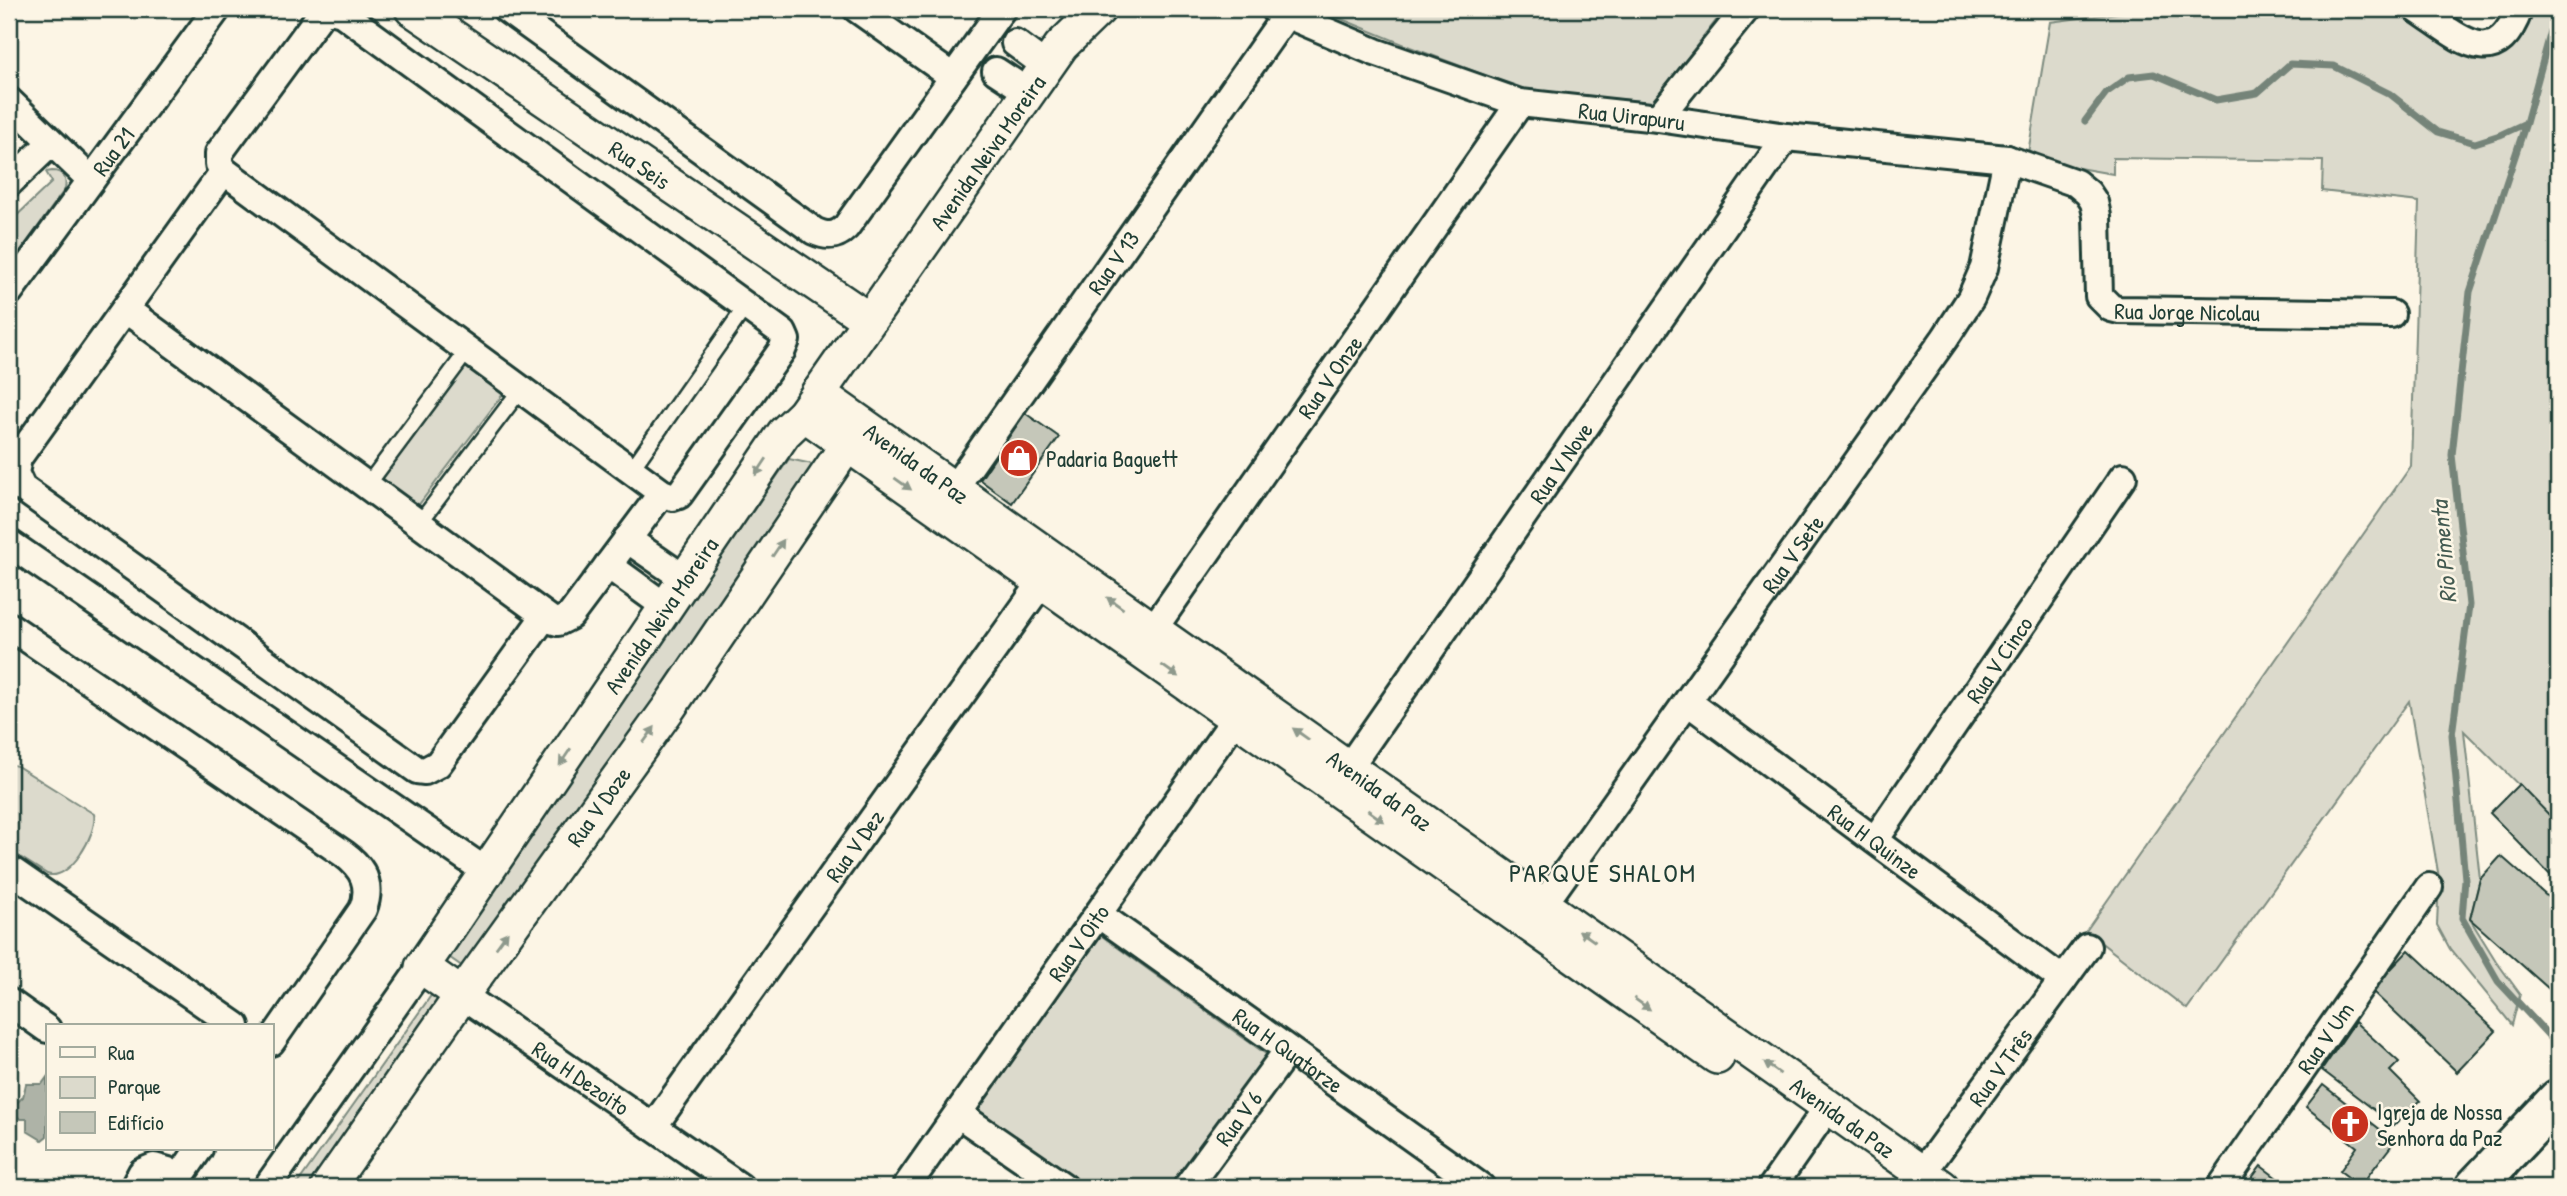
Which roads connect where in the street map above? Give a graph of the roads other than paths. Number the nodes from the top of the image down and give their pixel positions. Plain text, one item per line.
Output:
1 (217, 9) edge
2 (412, 9) edge
3 (506, 9) edge
4 (858, 9) edge
5 (1075, 9) edge
6 (1099, 9) edge
7 (1746, 9) edge
8 (2417, 9) edge
9 (2519, 9) edge
10 (1280, 12) edge
11 (996, 17) edge
12 (1014, 43) joint
13 (970, 53) junction
14 (1045, 68) junction
15 (996, 71) joint
16 (953, 77) junction
17 (9, 101) edge
18 (1520, 103) junction
19 (1658, 118) junction
20 (1786, 136) junction
21 (51, 144) junction
22 (2007, 159) junction
23 (224, 172) junction
24 (91, 180) junction
25 (9, 183) edge
26 (9, 292) edge
27 (746, 306) junction
28 (125, 309) junction
29 (2391, 314) dead end
30 (869, 320) junction
31 (468, 350) junction
32 (521, 389) junction
33 (811, 403) junction
34 (849, 431) junction
35 (631, 470) junction
36 (2123, 478) dead end
37 (366, 487) junction
38 (662, 493) junction
39 (947, 499) junction
40 (418, 525) junction
41 (628, 539) junction
42 (9, 543) edge
43 (608, 565) junction
44 (1050, 572) junction
45 (685, 579) junction
46 (666, 607) junction
47 (544, 617) junction
48 (9, 626) edge
49 (1146, 639) junction
50 (1688, 702) junction
51 (1243, 708) junction
52 (1342, 778) junction
53 (1875, 840) junction
54 (9, 869) edge
55 (487, 873) junction
56 (2429, 887) dead end
57 (1098, 914) junction
58 (1536, 915) junction
59 (2087, 947) dead end
60 (422, 967) junction
61 (2063, 980) junction
62 (462, 995) junction
63 (9, 1002) edge
64 (233, 1024) edge
65 (46, 1028) edge
66 (273, 1039) edge
67 (1288, 1049) junction
68 (2558, 1099) edge
69 (958, 1114) junction
70 (1821, 1116) junction
71 (653, 1127) junction
72 (198, 1150) edge
73 (2558, 1159) edge
74 (1920, 1184) edge
75 (176, 1185) edge
76 (134, 1187) edge
77 (267, 1187) edge
78 (328, 1187) edge
79 (740, 1187) edge
80 (906, 1187) edge
81 (1064, 1187) edge
82 (1188, 1187) edge
83 (1481, 1187) edge
84 (1772, 1187) edge
85 (2221, 1187) edge
86 (2475, 1187) edge
87 (2532, 1187) edge

1 - 24 street, Rua 21
2 - 30 street, Rua Seis
3 - 16 street
4 - 16 street
5 - 14 street, Avenida Neiva Moreira
6 - 14 street, Avenida Neiva Moreira
7 - 19 street
8 - 9 street
10 - 18 street, Rua Uirapuru
10 - 39 street, Rua V 13
11 - 12 lane
11 - 13 street
12 - 14 street
13 - 15 lane
13 - 16 street
14 - 15 street
14 - 30 street, Avenida Neiva Moreira
17 - 21 street
18 - 19 street, Rua Uirapuru
18 - 49 street, Rua V Onze
19 - 20 street, Rua Uirapuru
20 - 22 street, Rua Uirapuru
20 - 52 street, Rua V Nove
21 - 24 street
21 - 25 street
22 - 29 street, Rua Jorge Nicolau
22 - 50 street, Rua V Sete
23 - 27 street
23 - 28 street
23 - 31 street
24 - 26 street, Rua 21
27 - 35 lane
27 - 38 street
28 - 37 street
28 - 47 street
30 - 33 street, Avenida Neiva Moreira
31 - 32 street
31 - 37 lane
32 - 35 street
32 - 40 lane
33 - 34 street, Avenida da Paz
33 -> 45 street, Avenida Neiva Moreira
34 - 39 street, Avenida da Paz
62 -> 34 street, Rua V Doze
35 - 38 street
36 - 53 street, Rua V Cinco
37 - 40 street
38 - 41 street
39 - 44 street, Avenida da Paz
40 - 47 street
41 - 43 street
41 - 45 street
42 - 55 street
43 - 46 street
43 - 47 street
44 - 49 street, Avenida da Paz
44 - 71 street, Rua V Dez
45 - 46 street, Avenida Neiva Moreira
46 -> 55 street, Avenida Neiva Moreira
48 - 66 street
49 - 51 street, Avenida da Paz
50 - 53 street, Rua H Quinze
50 - 58 street, Rua V Sete
51 - 52 street, Avenida da Paz
51 - 57 street, Rua V Oito
52 - 58 street, Avenida da Paz
53 - 61 street, Rua H Quinze
54 - 64 street
55 - 60 street, Avenida Neiva Moreira
56 - 85 street, Rua V Um
57 - 67 street, Rua H Quatorze
57 - 69 street, Rua V Oito
58 - 70 street, Avenida da Paz
59 - 61 street, Rua V Três
60 - 62 street, Rua H Dezoito
60 - 77 street, Avenida Neiva Moreira
61 - 74 street, Rua V Três
62 - 71 street, Rua H Dezoito
62 - 78 street, Rua V Doze
63 - 65 street
67 - 82 street, Rua V 6
67 - 83 street, Rua H Quatorze
68 - 86 main road
69 - 80 street, Rua V Oito
69 - 81 street
70 - 74 street, Avenida da Paz
70 - 84 street
71 - 79 street, Rua H Dezoito
72 - 75 street
73 - 87 main road
75 - 76 street

